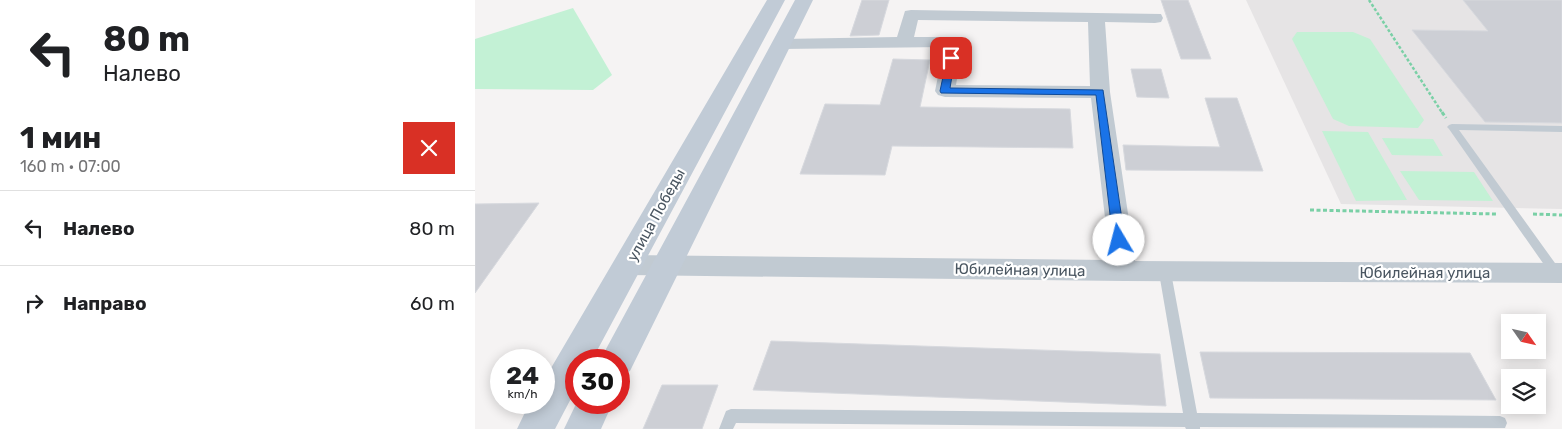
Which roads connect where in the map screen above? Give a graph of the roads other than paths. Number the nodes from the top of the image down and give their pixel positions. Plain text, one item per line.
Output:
1 (776, 0) edge
2 (805, 0) edge
3 (1096, 18) junction
4 (1155, 18) dead end
5 (904, 42) junction
6 (782, 44) junction
7 (1100, 92) junction
8 (1562, 129) edge
9 (628, 264) junction
10 (666, 266) junction
11 (1164, 269) junction
12 (1124, 271) junction
13 (1559, 273) edge
14 (624, 349) edge
15 (589, 414) edge
16 (1500, 423) dead end
17 (1192, 424) edge
18 (535, 429) edge
19 (582, 429) edge
20 (726, 429) edge

1 - 9 street, улица Победы
2 - 6 street, улица Победы
3 - 4 street
3 - 5 street
3 - 7 street
5 - 6 street
5 - 7 street
6 - 10 street, улица Победы
7 - 12 street
8 - 13 lane
9 - 10 street, Юбилейная улица
9 - 18 street, улица Победы
10 - 12 street, Юбилейная улица
10 - 14 street, улица Победы
11 - 12 street, Юбилейная улица
11 - 13 street, Юбилейная улица
11 - 17 lane
15 - 19 street
16 - 17 lane
17 - 20 lane

